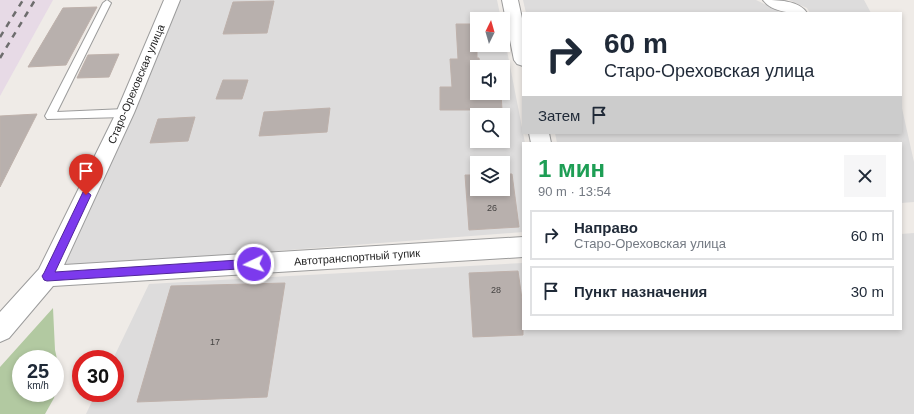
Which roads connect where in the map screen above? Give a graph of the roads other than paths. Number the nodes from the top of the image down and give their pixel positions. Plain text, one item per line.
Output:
1 (172, 0) edge
2 (510, 0) edge
3 (771, 0) edge
4 (106, 3) dead end
5 (798, 12) edge
6 (522, 55) edge
7 (125, 113) junction
8 (522, 246) edge
9 (47, 276) junction
10 (0, 330) edge

1 - 7 street, Старо-Ореховская улица
2 - 6 street
3 - 5 street
4 - 7 lane
7 - 9 street, Старо-Ореховская улица
8 - 9 street, Автотранспортный тупик
9 - 10 street, Старо-Ореховская улица

